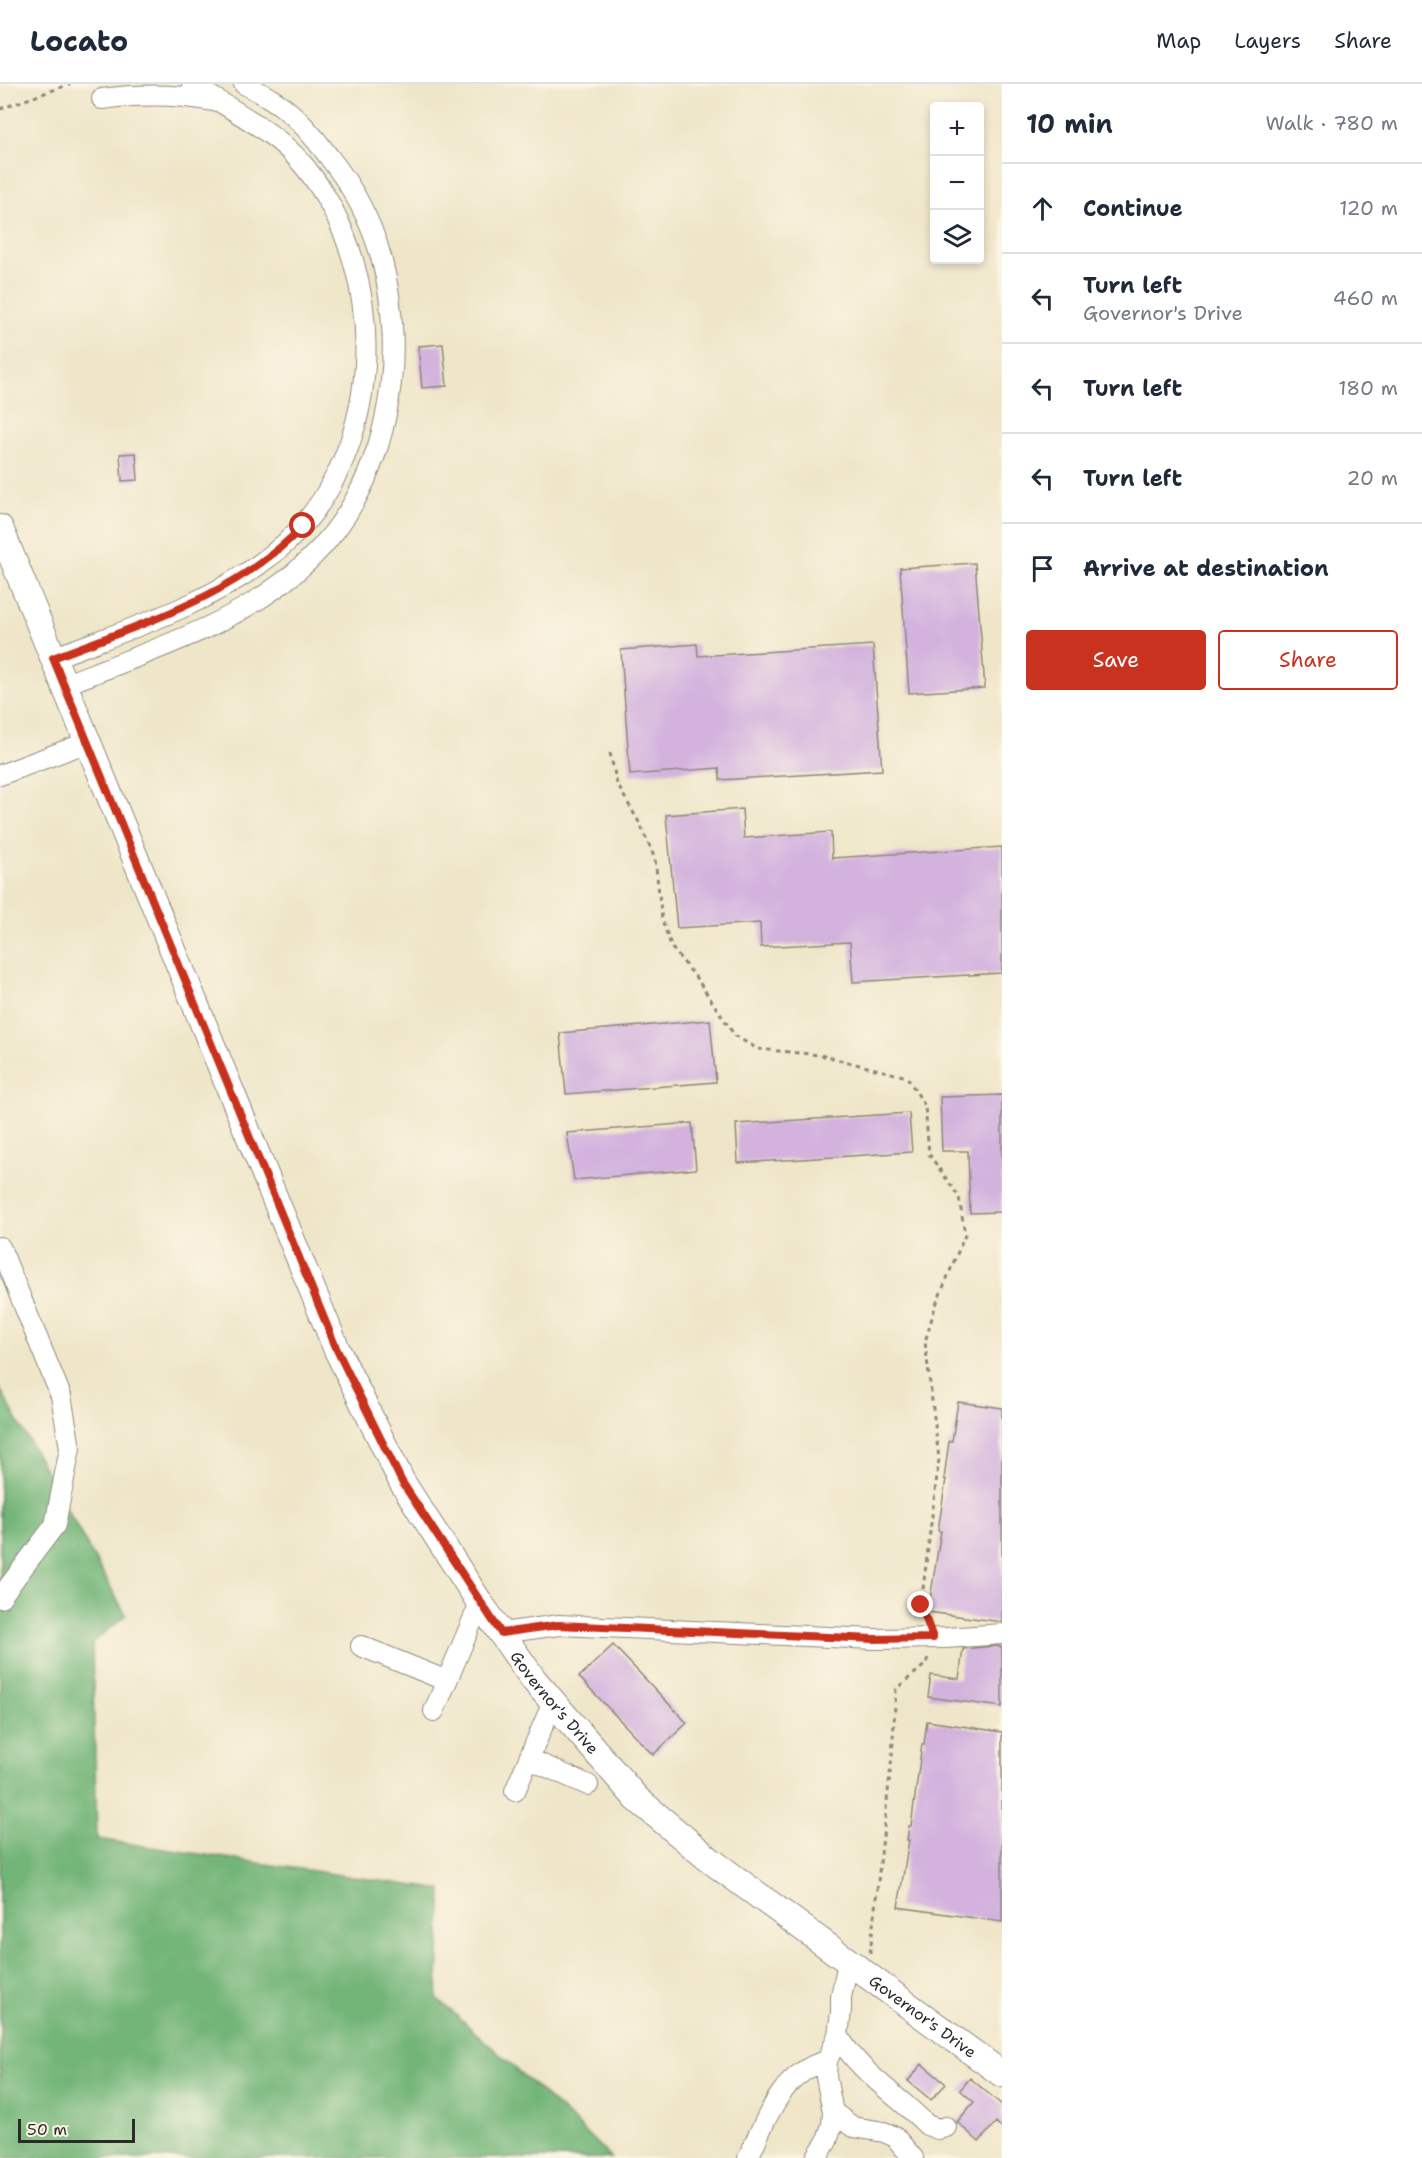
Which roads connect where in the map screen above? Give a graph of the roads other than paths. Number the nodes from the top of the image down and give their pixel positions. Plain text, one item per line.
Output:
1 (137, 84) edge
2 (192, 84) edge
3 (244, 84) edge
4 (99, 92) edge
5 (224, 103) junction
6 (0, 528) edge
7 (53, 658) junction
8 (64, 685) junction
9 (88, 742) junction
10 (0, 775) edge
11 (0, 1247) edge
12 (6, 1279) edge
13 (0, 1598) edge
14 (480, 1603) junction
15 (501, 1633) junction
16 (1002, 1634) edge
17 (361, 1646) dead end
18 (447, 1680) junction
19 (553, 1702) junction
20 (434, 1711) dead end
21 (529, 1759) junction
22 (588, 1785) dead end
23 (515, 1791) dead end
24 (858, 1969) junction
25 (838, 2035) junction
26 (827, 2061) junction
27 (1002, 2074) edge
28 (833, 2112) junction
29 (946, 2127) dead end
30 (748, 2158) edge
31 (816, 2158) edge
32 (913, 2158) edge

1 - 4 street
2 - 5 street
3 - 8 street
4 - 5 street
5 - 7 street
6 - 7 main road, Governor's Drive
7 - 8 main road, Governor's Drive
8 - 9 main road, Governor's Drive
9 - 10 street
9 - 14 main road, Governor's Drive
11 - 12 street
12 - 13 street
14 - 15 main road, Governor's Drive
14 - 18 street
15 - 16 street
15 - 19 main road, Governor's Drive
17 - 18 street
18 - 20 street
19 - 21 street
19 - 24 main road, Governor's Drive
21 - 22 street
21 - 23 street
24 - 25 street
24 - 27 main road, Governor's Drive
25 - 26 street
25 - 29 street
26 - 28 street
26 - 30 street
28 - 31 street
28 - 32 street

